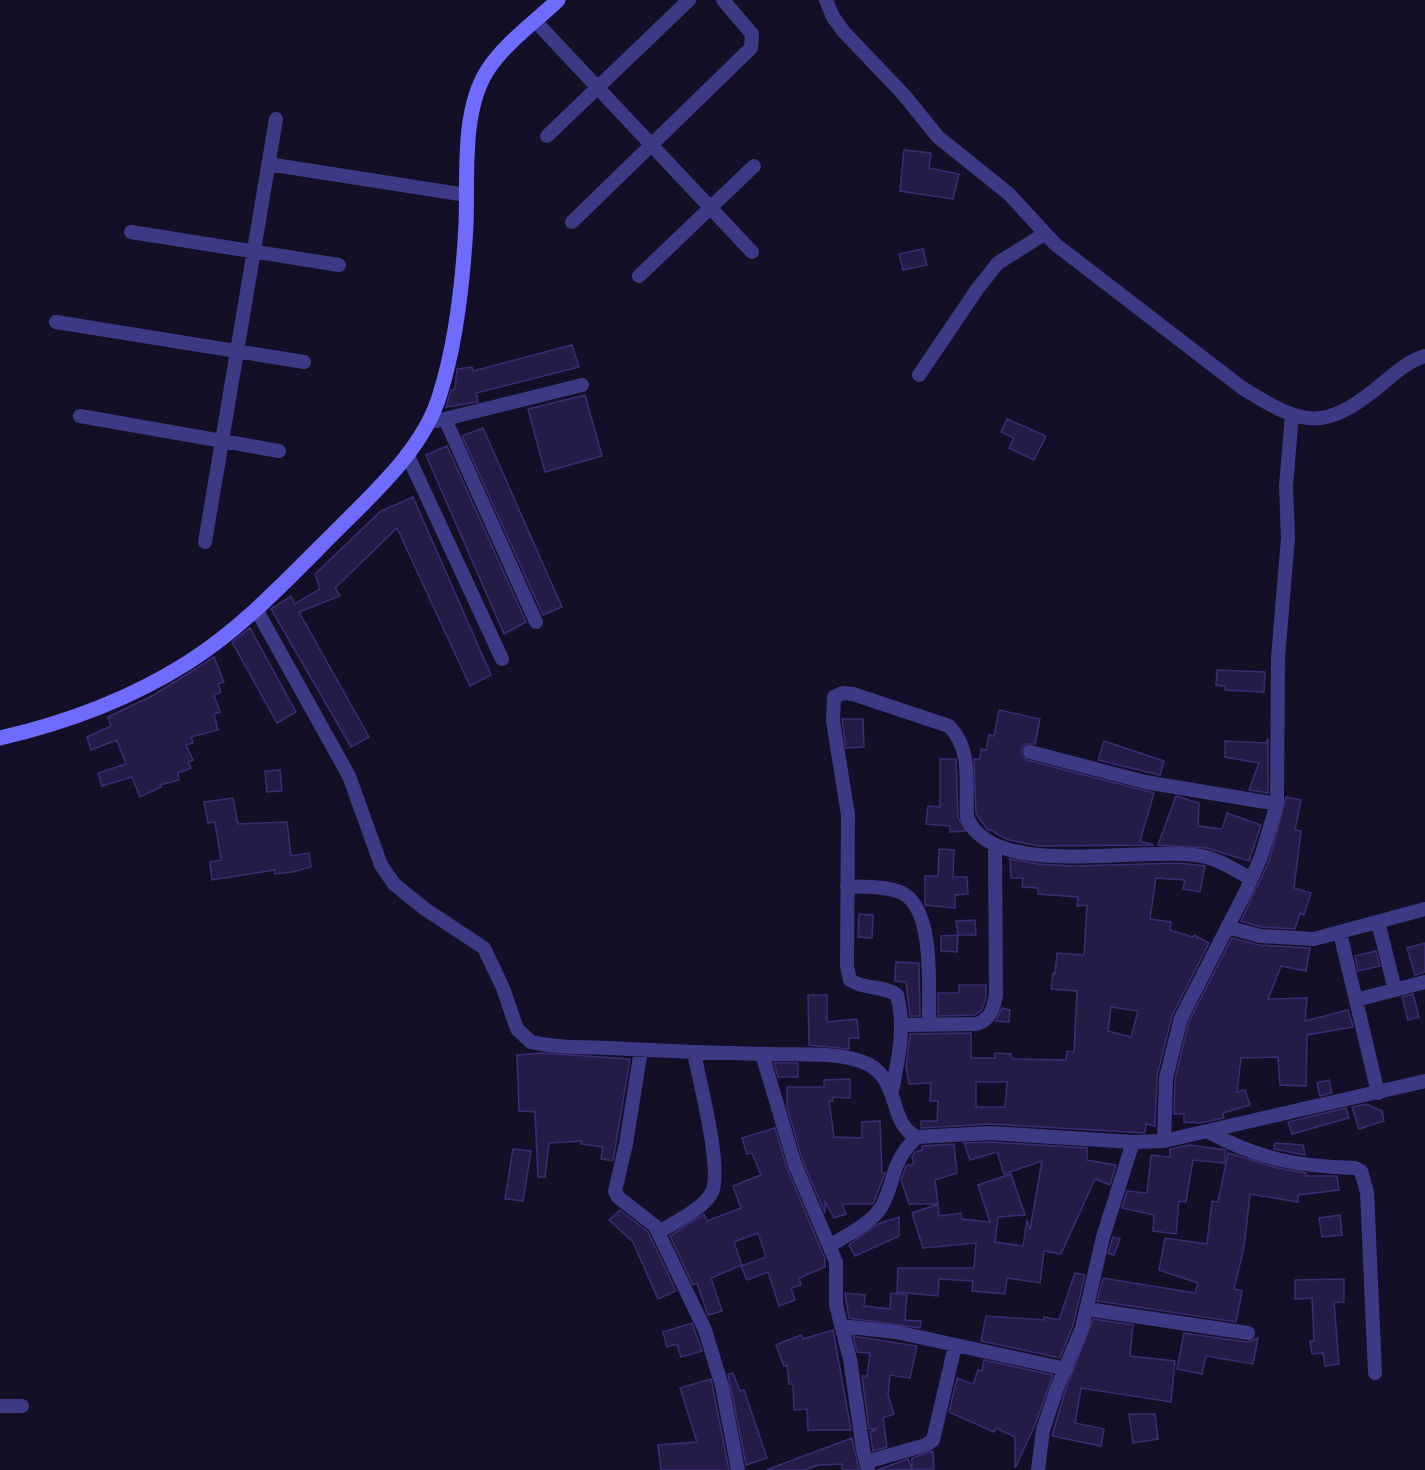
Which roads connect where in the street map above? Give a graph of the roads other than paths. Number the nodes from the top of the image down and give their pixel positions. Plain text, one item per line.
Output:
1 (558, 0) edge
2 (688, 0) edge
3 (723, 0) edge
4 (826, 0) edge
5 (536, 22) junction
6 (597, 87) junction
7 (276, 119) dead end
8 (547, 136) dead end
9 (652, 145) junction
10 (268, 164) junction
11 (754, 166) dead end
12 (466, 195) junction
13 (710, 207) junction
14 (572, 222) dead end
15 (131, 232) dead end
16 (1044, 234) junction
17 (752, 252) dead end
18 (254, 253) junction
19 (339, 265) dead end
20 (639, 276) dead end
21 (56, 322) dead end
22 (237, 351) junction
23 (1425, 356) edge
24 (304, 362) dead end
25 (919, 375) dead end
26 (582, 385) dead end
27 (1292, 414) junction
28 (80, 416) dead end
29 (445, 418) junction
30 (429, 423) junction
31 (222, 442) junction
32 (279, 451) dead end
33 (407, 454) junction
34 (205, 542) dead end
35 (256, 609) junction
36 (536, 622) dead end
37 (502, 659) dead end
38 (0, 738) edge
39 (1030, 752) dead end
40 (1277, 804) junction
41 (995, 845) junction
42 (1251, 879) junction
43 (847, 886) junction
44 (1425, 909) edge
45 (1378, 922) junction
46 (1227, 927) junction
47 (1340, 933) junction
48 (1425, 982) edge
49 (1395, 990) junction
50 (1356, 1000) junction
51 (901, 1025) junction
52 (929, 1025) junction
53 (641, 1050) junction
54 (694, 1053) junction
55 (762, 1054) junction
56 (1425, 1081) edge
57 (892, 1091) junction
58 (1378, 1093) junction
59 (1209, 1132) junction
60 (917, 1137) junction
61 (1164, 1141) junction
62 (1132, 1142) junction
63 (659, 1232) junction
64 (831, 1245) junction
65 (1087, 1309) junction
66 (841, 1326) junction
67 (1248, 1333) dead end
68 (955, 1346) junction
69 (1066, 1370) junction
70 (1375, 1373) dead end
71 (0, 1406) edge
72 (22, 1406) dead end
73 (867, 1466) edge
74 (738, 1470) edge
75 (1038, 1470) edge

1 - 5 street
2 - 6 street
3 - 9 street
4 - 16 street
5 - 6 street
5 - 12 street
6 - 8 street
6 - 9 street
7 - 10 street
9 - 13 street
9 - 14 street
10 - 12 street
10 - 18 street
11 - 13 street
12 - 30 street
13 - 17 street
13 - 20 street
15 - 18 street
16 - 25 street
16 - 27 street
18 - 19 street
18 - 22 street
21 - 22 street
22 - 24 street
22 - 31 street
23 - 27 street
26 - 29 street
27 - 40 street
28 - 31 street
29 - 30 street
29 - 36 street
30 - 33 street
31 - 32 street
31 - 34 street
33 - 35 street
33 - 37 street
35 - 38 street
35 - 53 street
39 - 40 street
40 - 42 street
41 - 42 street
41 - 43 street
41 - 52 street
42 - 46 street
43 - 51 street
43 - 52 street
44 - 45 street
45 - 47 street
45 - 49 street
46 - 47 street
46 - 61 street
47 - 50 street
48 - 49 street
49 - 50 street
50 - 58 street
51 - 52 street
51 - 57 street
53 - 54 street
53 - 63 street
54 - 55 street
54 - 63 street
55 - 57 street
55 - 64 street
56 - 58 street
57 - 60 street
58 - 59 street
59 - 61 street
59 - 70 street
60 - 62 street
60 - 64 street
61 - 62 street
62 - 65 street
63 - 74 street
64 - 66 street
65 - 67 street
65 - 69 street
66 - 68 street
66 - 73 street
68 - 69 street
68 - 73 street
69 - 75 street
71 - 72 street

